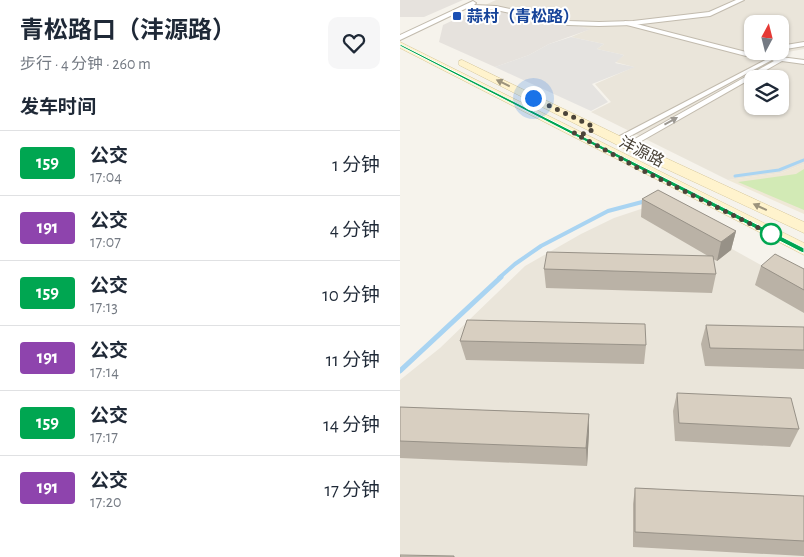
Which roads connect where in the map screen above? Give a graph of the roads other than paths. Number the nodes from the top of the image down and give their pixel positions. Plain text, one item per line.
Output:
1 (479, 0) edge
2 (741, 0) edge
3 (465, 6) junction
4 (625, 23) junction
5 (401, 38) edge
6 (804, 44) edge
7 (789, 46) edge
8 (744, 53) edge
9 (780, 60) edge
10 (789, 60) edge
11 (804, 62) edge
12 (592, 126) junction
13 (574, 133) junction
14 (623, 142) junction
15 (606, 150) junction
16 (804, 228) edge
17 (804, 250) edge

1 - 3 street
2 - 4 street
3 - 4 street
3 - 5 street
4 - 8 street
12 -> 5 main road, 沣源路
5 - 13 main road, 沣源路
6 - 7 street
9 - 14 street
10 - 11 street
12 - 13 main road
12 - 14 main road, 沣源路
13 - 15 main road, 沣源路
14 - 15 main road
16 -> 14 main road, 沣源路
15 - 17 main road, 沣源路

